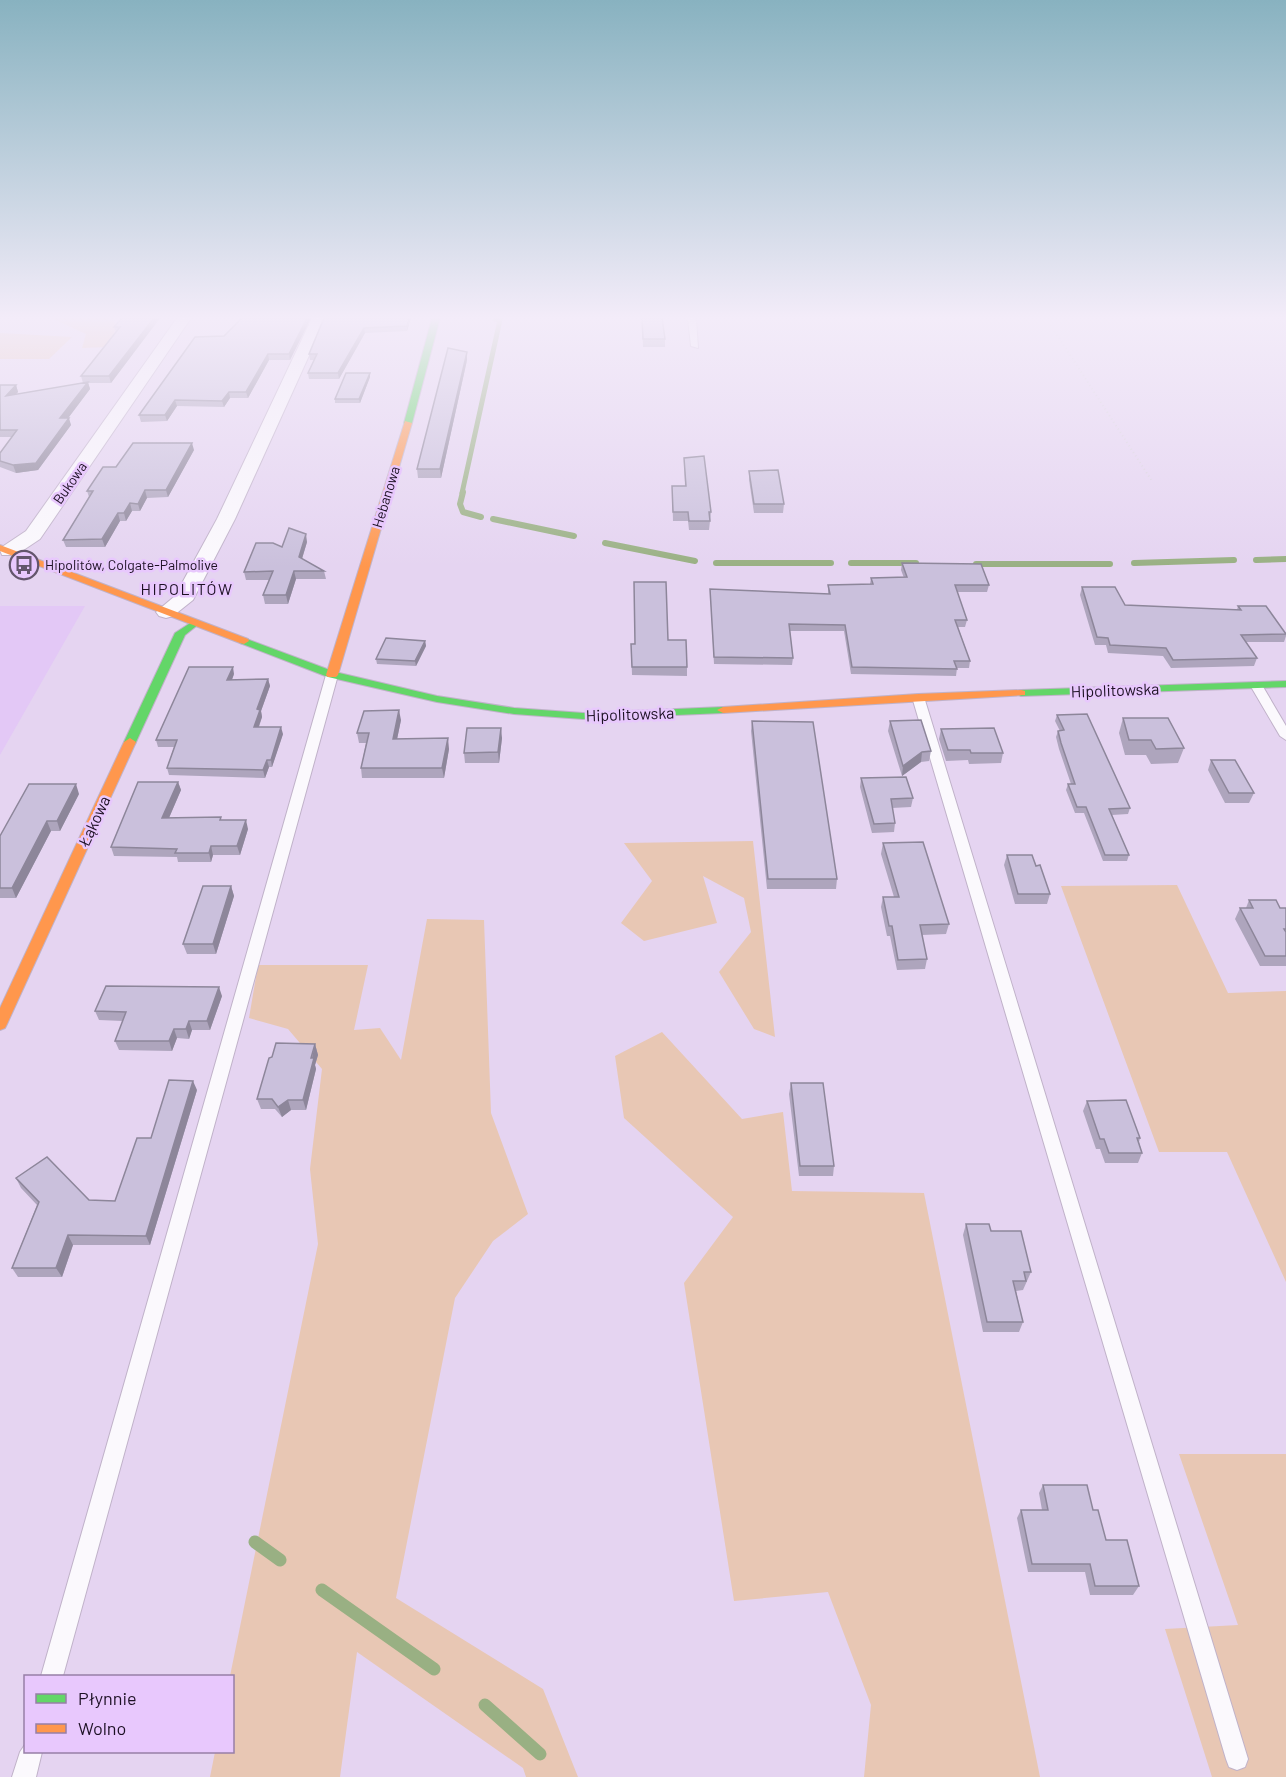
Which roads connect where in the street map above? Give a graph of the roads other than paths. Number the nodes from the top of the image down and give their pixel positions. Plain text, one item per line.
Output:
1 (126, 401) edge
2 (281, 401) edge
3 (414, 401) edge
4 (5, 549) edge
5 (166, 612) junction
6 (195, 623) junction
7 (332, 675) junction
8 (1286, 684) edge
9 (1256, 685) junction
10 (918, 697) junction
11 (1286, 736) edge
12 (0, 1024) edge
13 (53, 1675) edge
14 (31, 1753) edge
15 (1237, 1760) dead end
16 (24, 1777) edge

1 - 4 street, Bukowa
2 - 5 street
3 - 7 street, Hebanowa
4 - 5 street, Hipolitowska
5 - 6 street, Hipolitowska
6 - 7 street, Hipolitowska
6 - 12 street, Łąkowa
7 - 10 street, Hipolitowska
7 - 13 lane
8 - 9 street, Hipolitowska
9 - 10 street, Hipolitowska
9 - 11 lane
10 - 15 lane
14 - 16 lane

